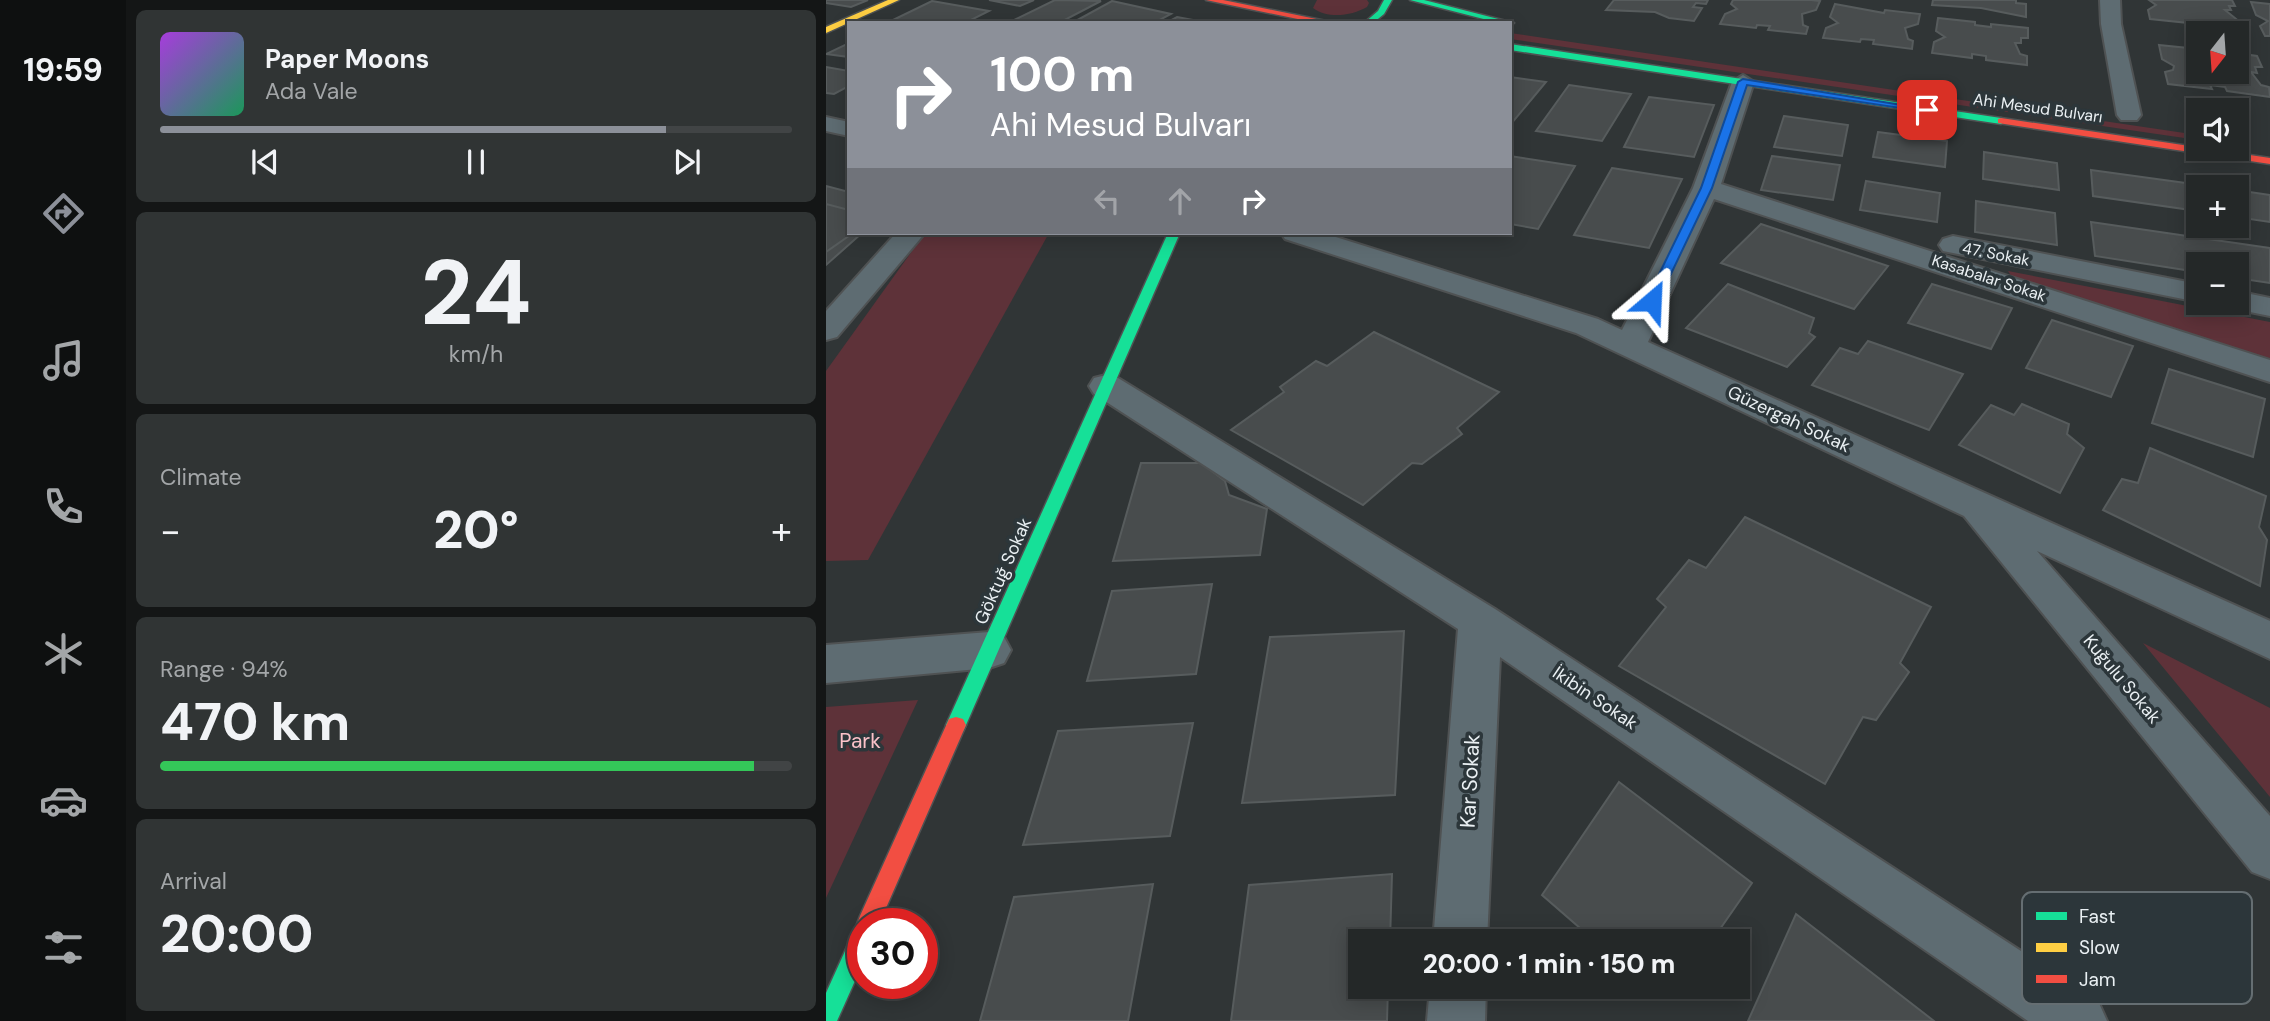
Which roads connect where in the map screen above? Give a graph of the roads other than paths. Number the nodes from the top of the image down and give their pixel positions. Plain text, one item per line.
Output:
1 (895, 0) edge
2 (1210, 0) edge
3 (1294, 0) edge
4 (1388, 0) edge
5 (1414, 0) edge
6 (2110, 0) edge
7 (1283, 14) junction
8 (1320, 21) edge
9 (1370, 21) edge
10 (1502, 21) edge
11 (826, 30) edge
12 (1512, 47) edge
13 (1743, 82) junction
14 (2129, 115) dead end
15 (826, 124) edge
16 (847, 129) edge
17 (2270, 161) edge
18 (1706, 188) junction
19 (1795, 215) junction
20 (909, 235) edge
21 (1173, 235) edge
22 (1301, 235) edge
23 (2186, 291) edge
24 (2249, 303) edge
25 (2270, 307) edge
26 (826, 330) edge
27 (1630, 346) junction
28 (2270, 371) edge
29 (1106, 386) junction
30 (1973, 504) junction
31 (1480, 621) junction
32 (2270, 641) edge
33 (989, 650) junction
34 (826, 664) edge
35 (2270, 855) edge
36 (875, 908) edge
37 (1461, 929) edge
38 (847, 973) edge
39 (2022, 984) edge
40 (1457, 999) edge
41 (2053, 1004) edge
42 (826, 1020) edge
43 (1456, 1021) edge
44 (2078, 1021) edge

1 - 11 main road
2 - 7 main road
3 - 7 main road
4 - 9 main road
5 - 10 main road
6 - 14 street
7 - 8 main road
12 - 13 main road, Ahi Mesud Bulvarı
13 - 17 main road, Ahi Mesud Bulvarı
13 - 18 street
15 - 16 street
18 - 19 street, Kasabalar Sokak
18 - 27 street
19 - 23 street, 47. Sokak
19 - 28 street, Kasabalar Sokak
20 - 26 street
21 - 29 main road, Göktuğ Sokak
22 - 27 street, Güzergah Sokak
24 - 25 street
27 - 30 street, Güzergah Sokak
29 - 31 street, İkibin Sokak
29 - 33 main road, Göktuğ Sokak
30 - 32 street, Güzergah Sokak
30 - 35 street, Kuğulu Sokak
31 - 37 street, Kar Sokak
31 - 39 street, İkibin Sokak
33 - 34 street
33 - 36 main road, Göktuğ Sokak
38 - 42 main road
40 - 43 street
41 - 44 street, İkibin Sokak

